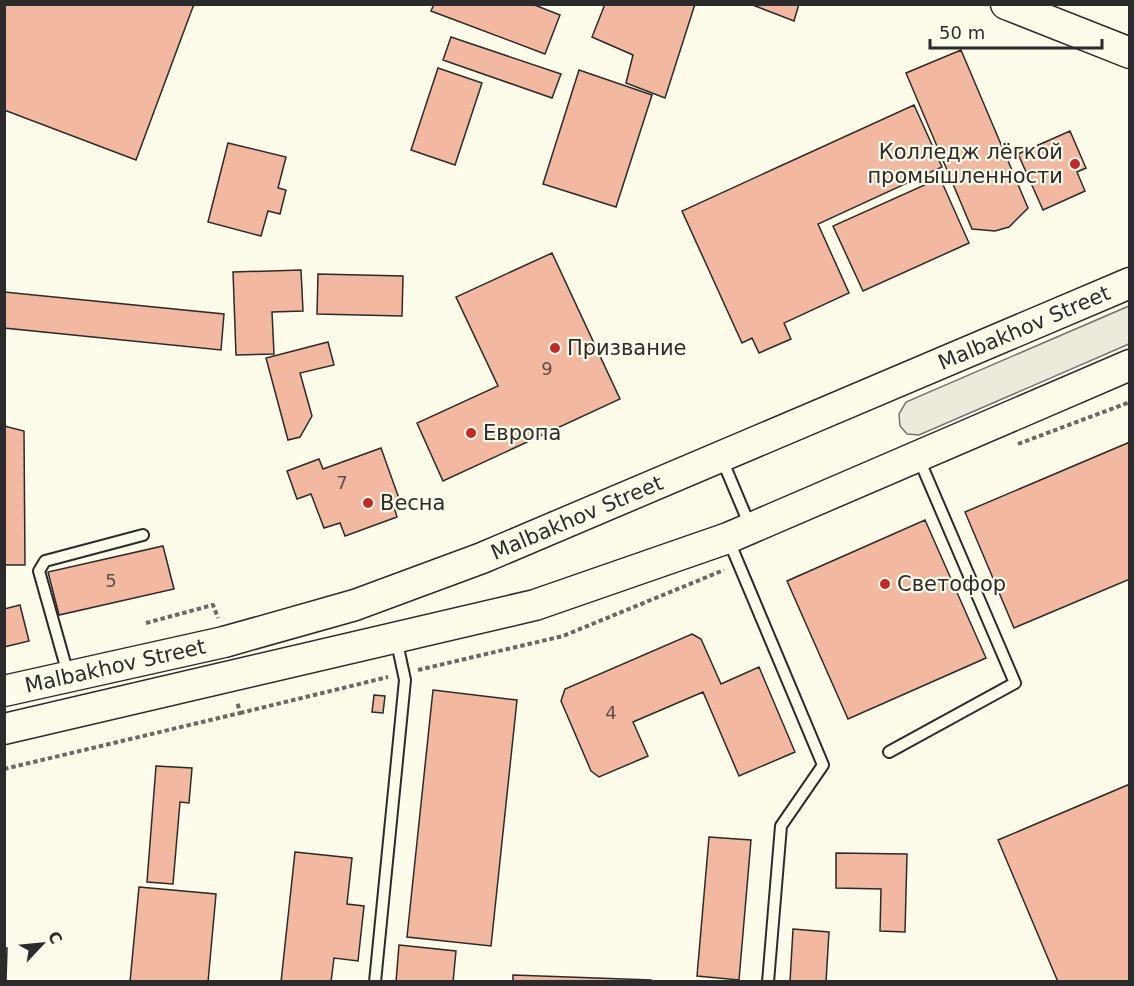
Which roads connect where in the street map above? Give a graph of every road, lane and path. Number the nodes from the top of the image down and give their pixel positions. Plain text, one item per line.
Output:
1 (1006, 4) edge
2 (1130, 53) edge
3 (1130, 283) edge
4 (1130, 365) edge
5 (918, 456) junction
6 (721, 457) junction
7 (739, 533) junction
8 (143, 536) dead end
9 (146, 622) dead end
10 (220, 626) dead end
11 (396, 638) junction
12 (69, 677) junction
13 (4, 691) edge
14 (235, 695) dead end
15 (4, 729) edge
16 (889, 752) dead end
17 (4, 770) edge
18 (375, 981) edge
19 (768, 981) edge

1 - 2 main road
3 - 6 main road, Malbakhov Street
4 - 5 main road, Malbakhov Street
5 - 7 main road, Malbakhov Street
5 - 16 lane
6 - 7 lane
6 - 12 main road, Malbakhov Street
7 - 11 main road, Malbakhov Street
7 - 19 lane
8 - 12 lane
9 - 10 path
11 - 15 main road, Malbakhov Street
11 - 18 lane
12 - 13 main road, Malbakhov Street
14 - 17 path

